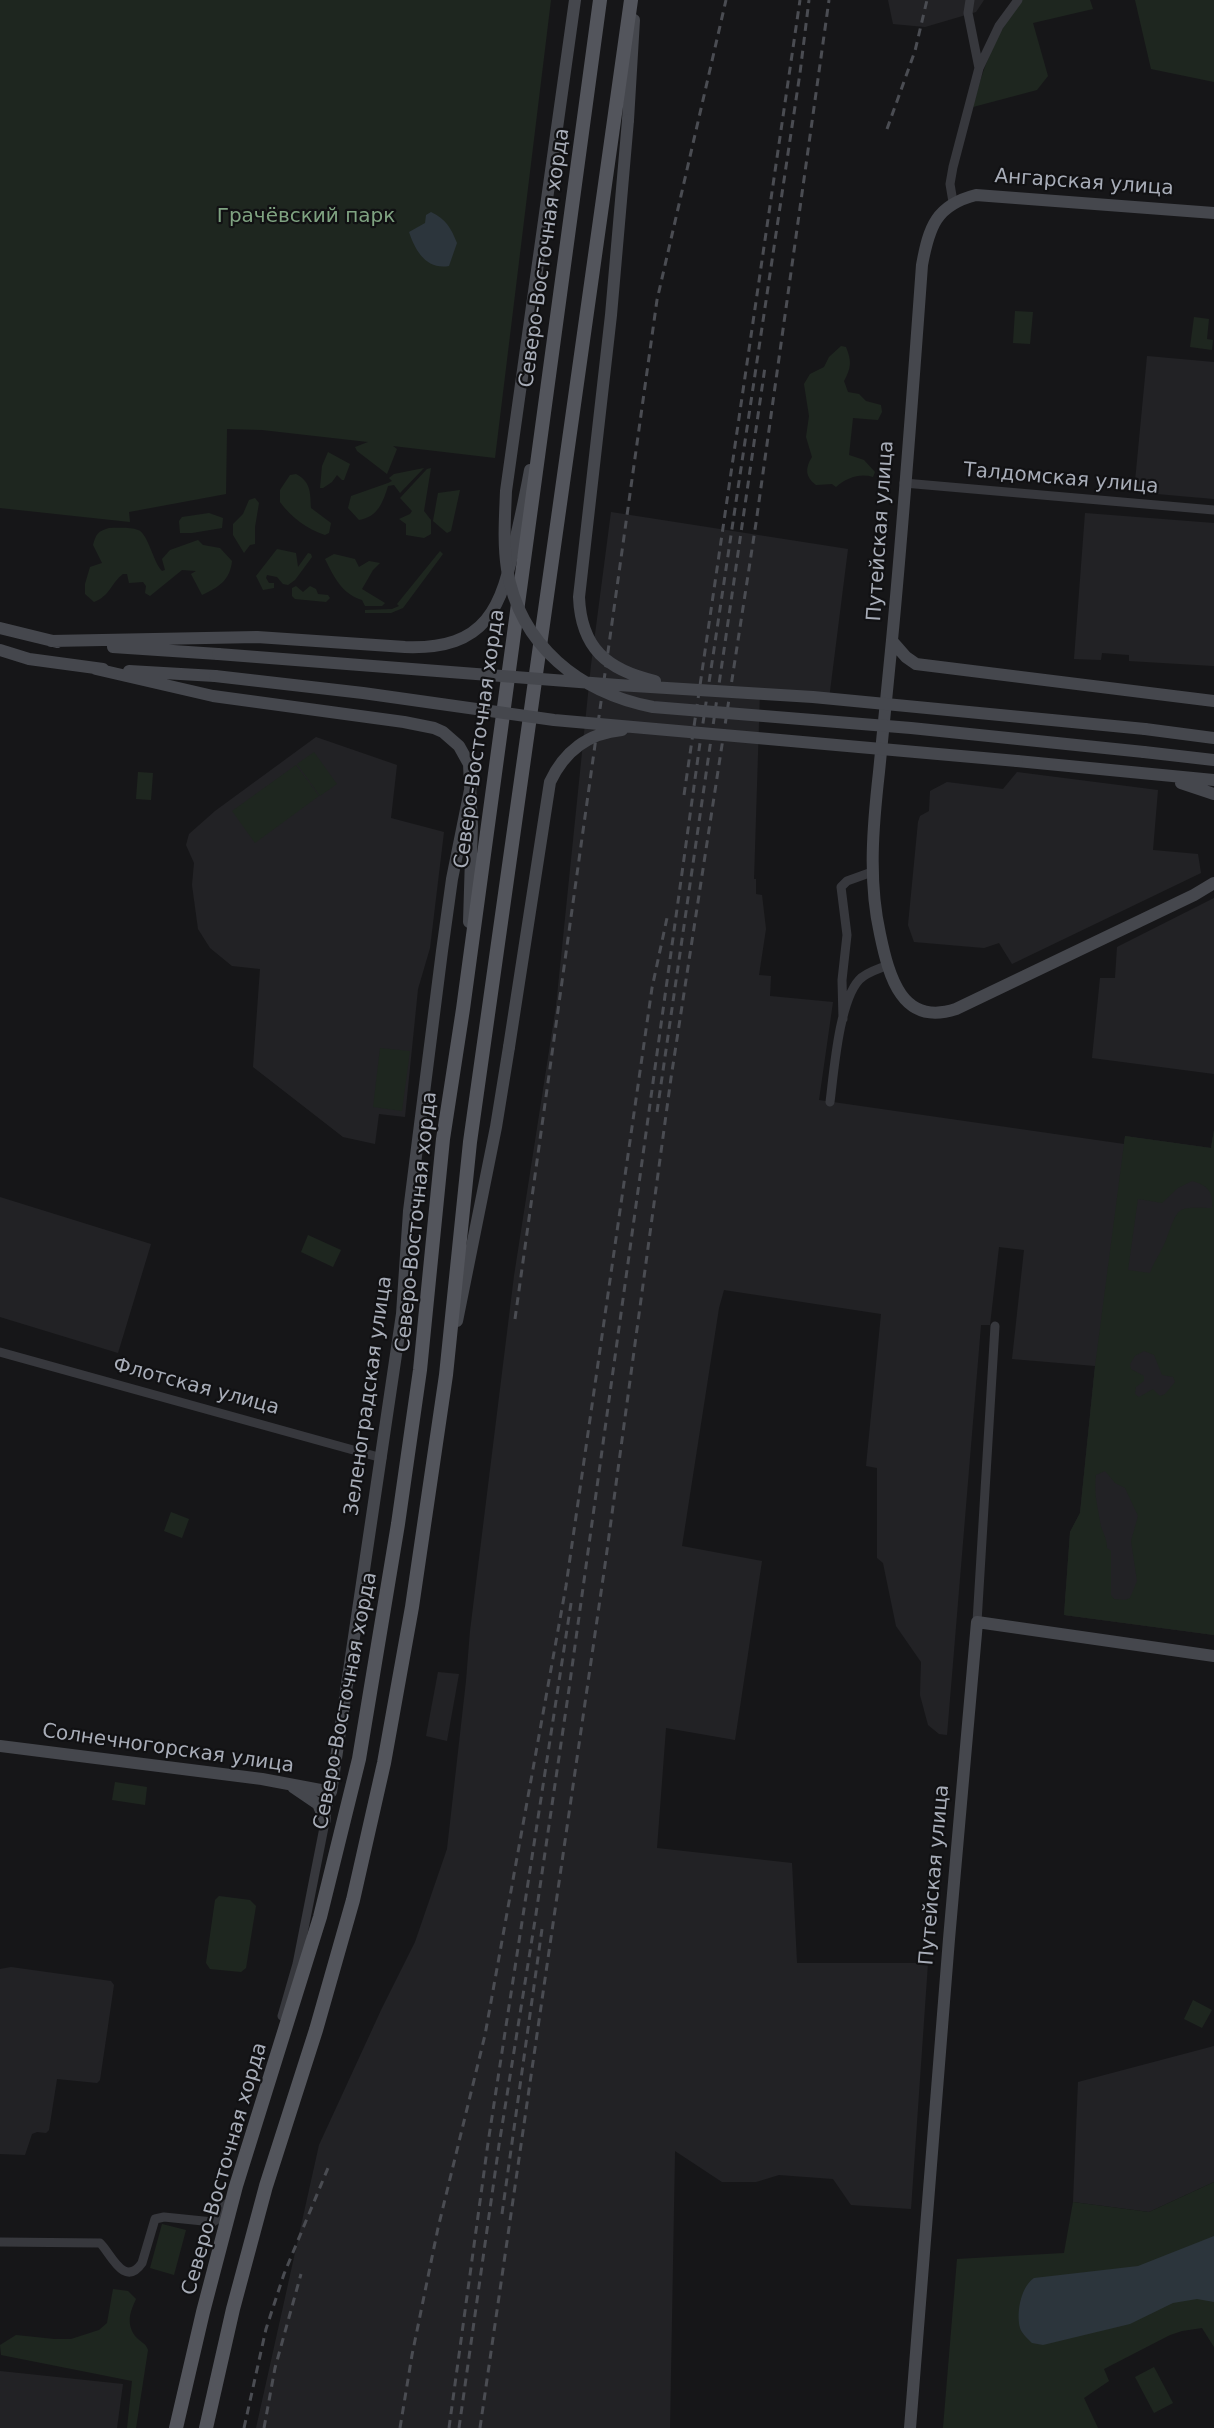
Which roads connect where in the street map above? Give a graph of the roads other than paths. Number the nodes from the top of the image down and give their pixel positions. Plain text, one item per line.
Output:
1 (575, 0) edge
2 (600, 0) edge
3 (633, 0) edge
4 (970, 0) edge
5 (1018, 0) edge
6 (979, 68) junction
7 (953, 202) junction
8 (1214, 213) edge
9 (547, 389) junction
10 (904, 483) junction
11 (1214, 510) edge
12 (0, 628) edge
13 (51, 641) junction
14 (892, 641) junction
15 (0, 650) edge
16 (96, 669) junction
17 (692, 688) junction
18 (1214, 701) edge
19 (676, 730) junction
20 (1214, 738) edge
21 (1214, 760) edge
22 (1142, 774) junction
23 (1214, 780) edge
24 (471, 785) junction
25 (1214, 794) edge
26 (873, 872) junction
27 (1214, 885) edge
28 (888, 965) junction
29 (463, 1009) junction
30 (843, 1018) junction
31 (830, 1102) dead end
32 (995, 1326) dead end
33 (0, 1352) edge
34 (446, 1375) junction
35 (382, 1458) junction
36 (976, 1622) junction
37 (1214, 1656) edge
38 (0, 1746) edge
39 (287, 1784) junction
40 (331, 1792) junction
41 (325, 1820) junction
42 (0, 2242) edge
43 (176, 2428) edge
44 (206, 2428) edge
45 (910, 2428) edge

1 - 21 main road, bridge
2 - 9 main road, Северо-Восточная хорда
3 - 17 main road, bridge
3 - 34 main road
4 - 6 street
5 - 6 street
6 - 7 street
7 - 8 main road, Ангарская улица
7 - 10 main road, Путейская улица
9 - 13 main road
9 - 29 main road, Северо-Восточная хорда
10 - 11 street, Талдомская улица
10 - 14 main road, Путейская улица
12 - 13 main road
13 - 17 main road, bridge
14 - 18 main road
14 - 26 main road, Путейская улица
15 - 16 main road
16 - 19 main road, bridge
16 - 24 main road
17 - 20 main road, bridge
19 - 22 main road, bridge
19 - 34 main road, bridge
22 - 23 main road
22 - 25 main road
24 - 29 main road
24 - 35 main road, Зеленоградская улица
26 - 28 main road, Путейская улица
26 - 30 street
27 - 28 main road, Путейская улица
28 - 30 street
29 - 43 main road, Северо-Восточная хорда
30 - 31 street
32 - 36 street, Путейская улица
33 - 35 street, Флотская улица
34 - 44 main road
35 - 40 main road, Зеленоградская улица
36 - 37 main road
36 - 45 main road, Путейская улица
38 - 39 main road, Солнечногорская улица
39 - 40 main road, Солнечногорская улица
39 - 41 main road
40 - 41 street, Зеленоградская улица
41 - 42 street, Зеленоградская улица

